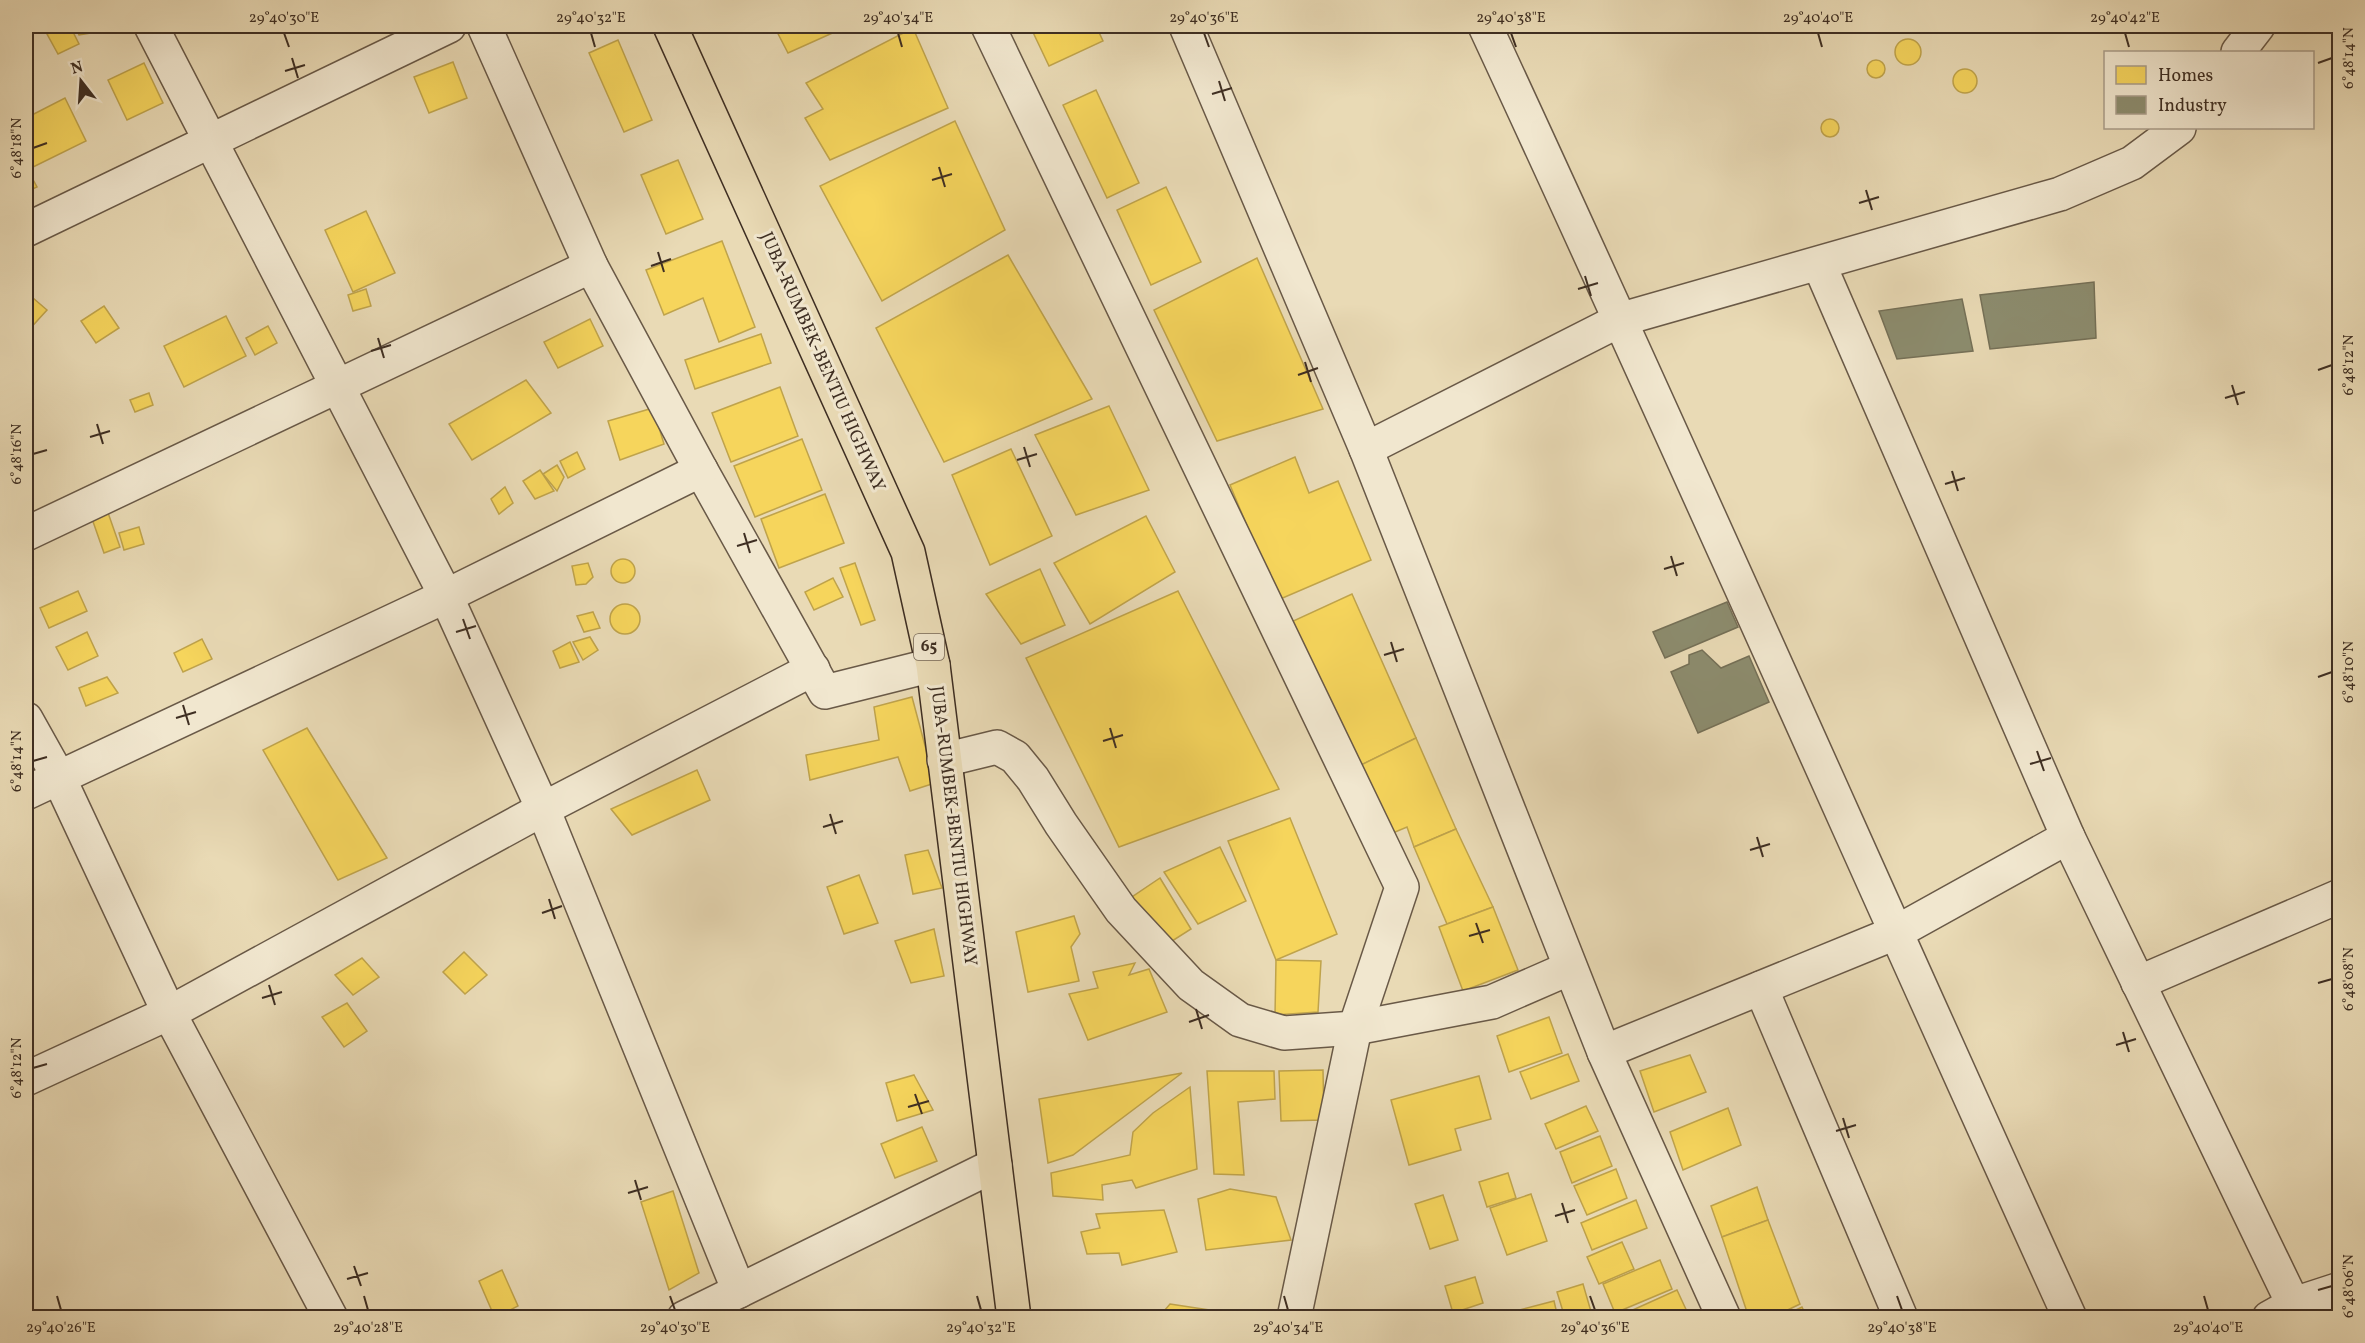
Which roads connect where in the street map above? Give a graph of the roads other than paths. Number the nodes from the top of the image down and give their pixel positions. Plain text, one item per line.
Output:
1 (151, 26) edge
2 (449, 26) edge
3 (484, 26) edge
4 (670, 26) edge
5 (988, 26) edge
6 (1186, 26) edge
7 (1485, 26) edge
8 (2258, 26) edge
9 (2239, 51) edge
10 (2178, 129) edge
11 (210, 141) junction
12 (26, 230) edge
13 (1820, 264) junction
14 (591, 266) junction
15 (1622, 319) junction
16 (335, 386) junction
17 (1366, 449) junction
18 (700, 470) junction
19 (26, 534) edge
20 (446, 597) junction
21 (933, 664) junction
22 (813, 669) junction
23 (26, 719) edge
24 (945, 760) junction
25 (59, 778) junction
26 (26, 793) edge
27 (543, 809) junction
28 (2068, 837) junction
29 (2340, 896) edge
30 (1895, 933) junction
31 (1570, 968) junction
32 (2138, 983) junction
33 (1761, 988) junction
34 (169, 1013) junction
35 (1355, 1028) junction
36 (1604, 1052) junction
37 (26, 1079) edge
38 (995, 1165) junction
39 (2340, 1289) edge
40 (739, 1291) junction
41 (2288, 1313) edge
42 (331, 1317) edge
43 (684, 1317) edge
44 (1014, 1317) edge
45 (1294, 1317) edge
46 (1724, 1317) edge
47 (1901, 1317) edge
48 (2070, 1317) edge

1 - 11 street
2 - 11 street
3 - 14 street
4 - 21 main road, JUBA-RUMBEK-BENTIU HIGHWAY / 65
5 - 35 street
6 - 17 street
7 - 15 street
8 - 9 street
10 - 13 street
11 - 12 street
11 - 16 street
13 - 15 street
13 - 28 street
14 - 16 street
14 - 18 street
15 - 17 street
15 - 30 street
16 - 19 street
16 - 20 street
17 - 31 street
18 - 20 street
18 - 22 street
20 - 25 street
20 - 27 street
21 - 22 street
21 - 24 main road, JUBA-RUMBEK-BENTIU HIGHWAY / 65
22 - 27 street
23 - 25 street
24 - 35 street
24 - 38 main road, JUBA-RUMBEK-BENTIU HIGHWAY / 65
25 - 26 street
25 - 34 street
27 - 34 street
27 - 40 street
28 - 30 street
28 - 32 street
29 - 32 street
30 - 33 street
30 - 48 street
31 - 35 street
31 - 36 street
32 - 41 street
33 - 36 street
33 - 47 street
34 - 37 street
34 - 42 street
35 - 45 street
36 - 46 street
38 - 40 street
38 - 44 main road, JUBA-RUMBEK-BENTIU HIGHWAY / 65
39 - 41 street
40 - 43 street

